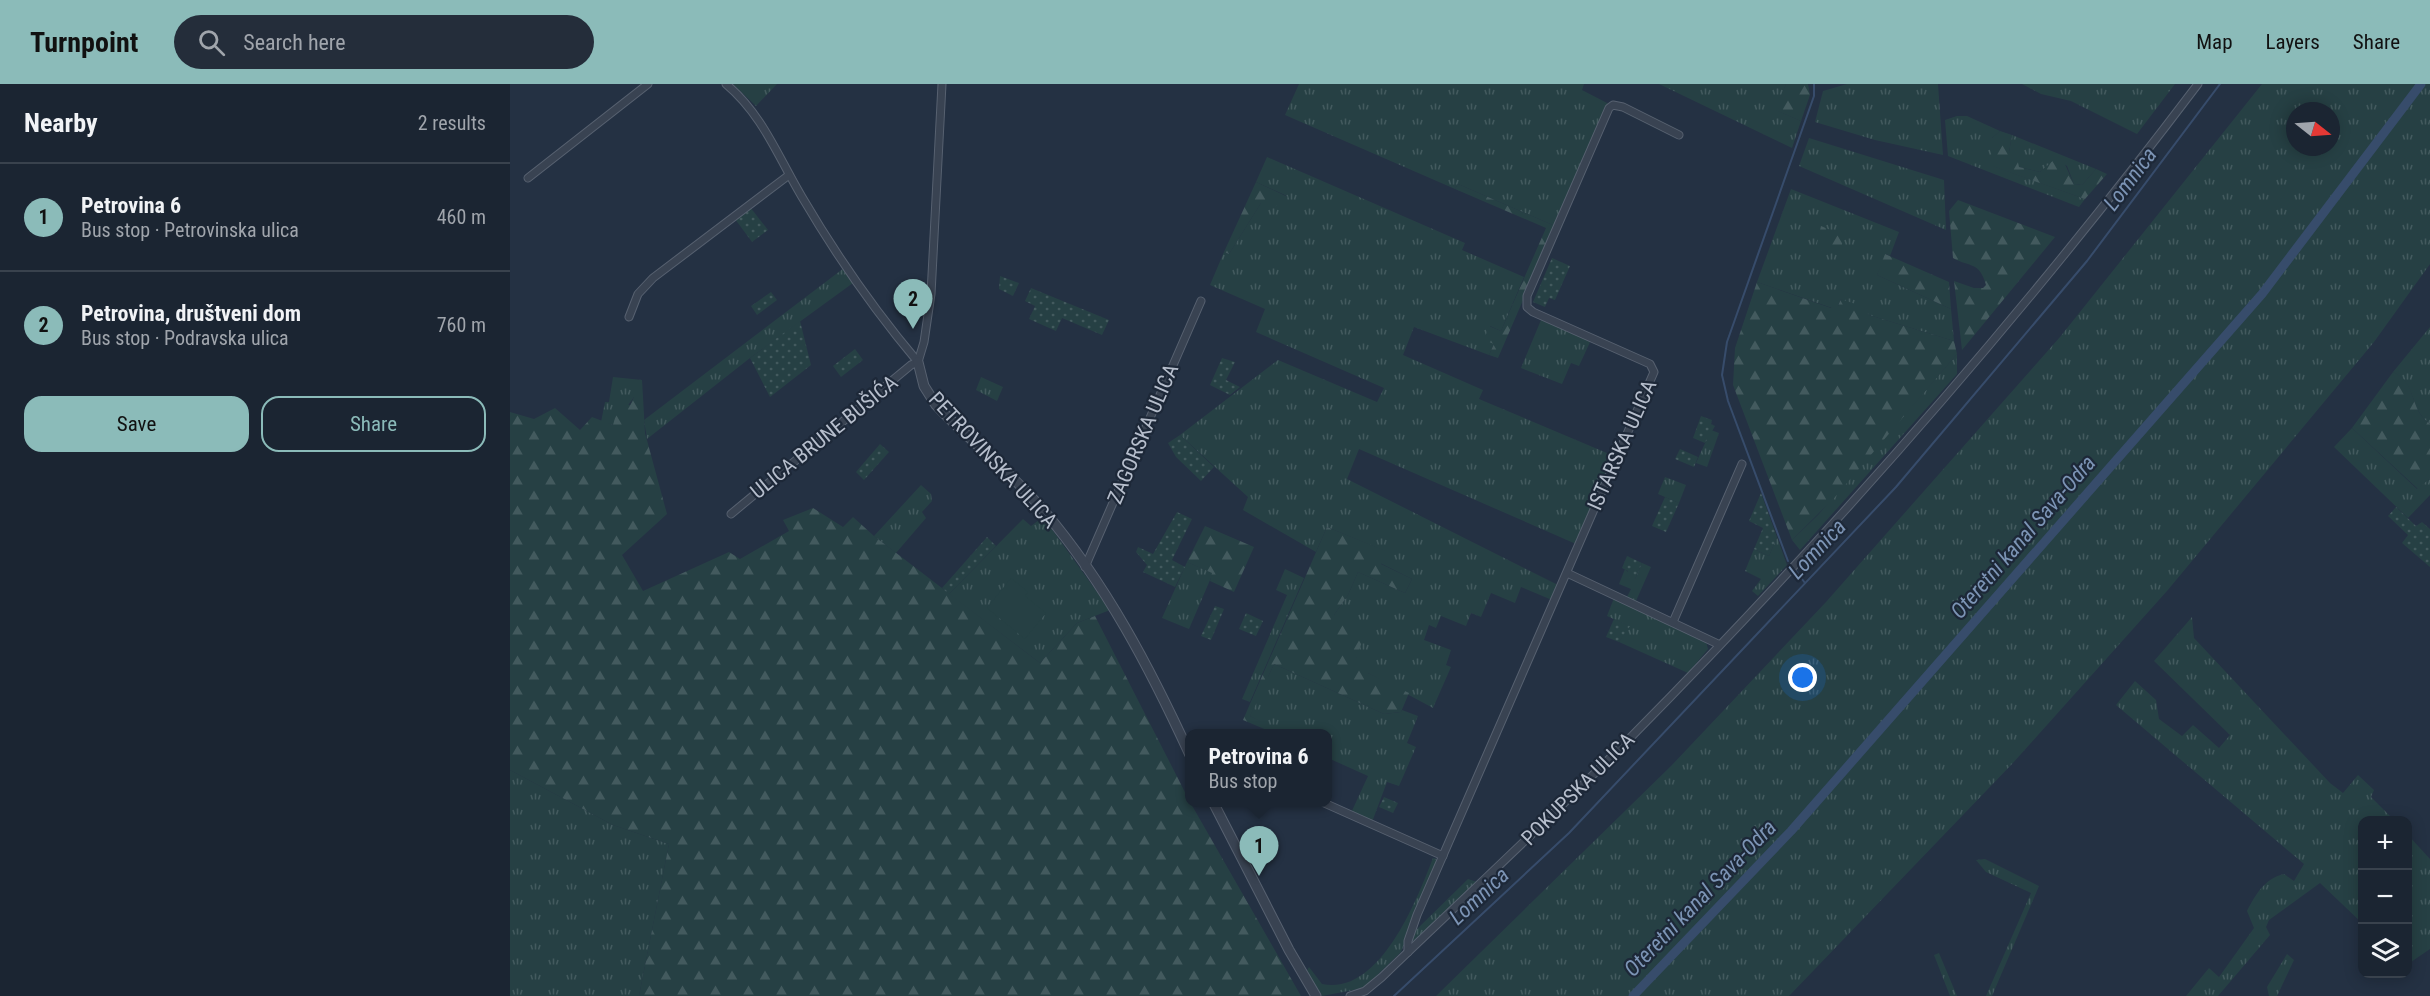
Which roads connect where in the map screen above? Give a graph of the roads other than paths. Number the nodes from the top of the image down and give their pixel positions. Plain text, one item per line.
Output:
1 (648, 84) edge
2 (726, 84) edge
3 (942, 84) edge
4 (2198, 84) edge
5 (1679, 135) dead end
6 (789, 175) junction
7 (528, 178) dead end
8 (1201, 301) dead end
9 (629, 317) dead end
10 (918, 362) junction
11 (1742, 464) dead end
12 (731, 514) dead end
13 (1085, 567) junction
14 (1567, 573) junction
15 (1673, 622) junction
16 (1718, 644) junction
17 (1185, 745) edge
18 (1332, 806) edge
19 (1216, 807) edge
20 (1443, 856) junction
21 (1408, 952) junction
22 (1316, 996) edge
23 (1350, 996) edge

1 - 7 street
2 - 6 street, PETROVINSKA ULICA
3 - 10 street
4 - 16 street, POKUPSKA ULICA
5 - 14 street, ISTARSKA ULICA
6 - 9 street
6 - 10 street, PETROVINSKA ULICA
8 - 13 street, ZAGORSKA ULICA
10 - 12 street, ULICA BRUNE BUŠIĆA
10 - 13 street, PETROVINSKA ULICA
11 - 15 street
13 - 17 street, PETROVINSKA ULICA
14 - 15 street
14 - 20 street, ISTARSKA ULICA
15 - 16 street
16 - 21 street, POKUPSKA ULICA
18 - 20 street
19 - 22 street
20 - 21 street, ISTARSKA ULICA
21 - 23 street, POKUPSKA ULICA

